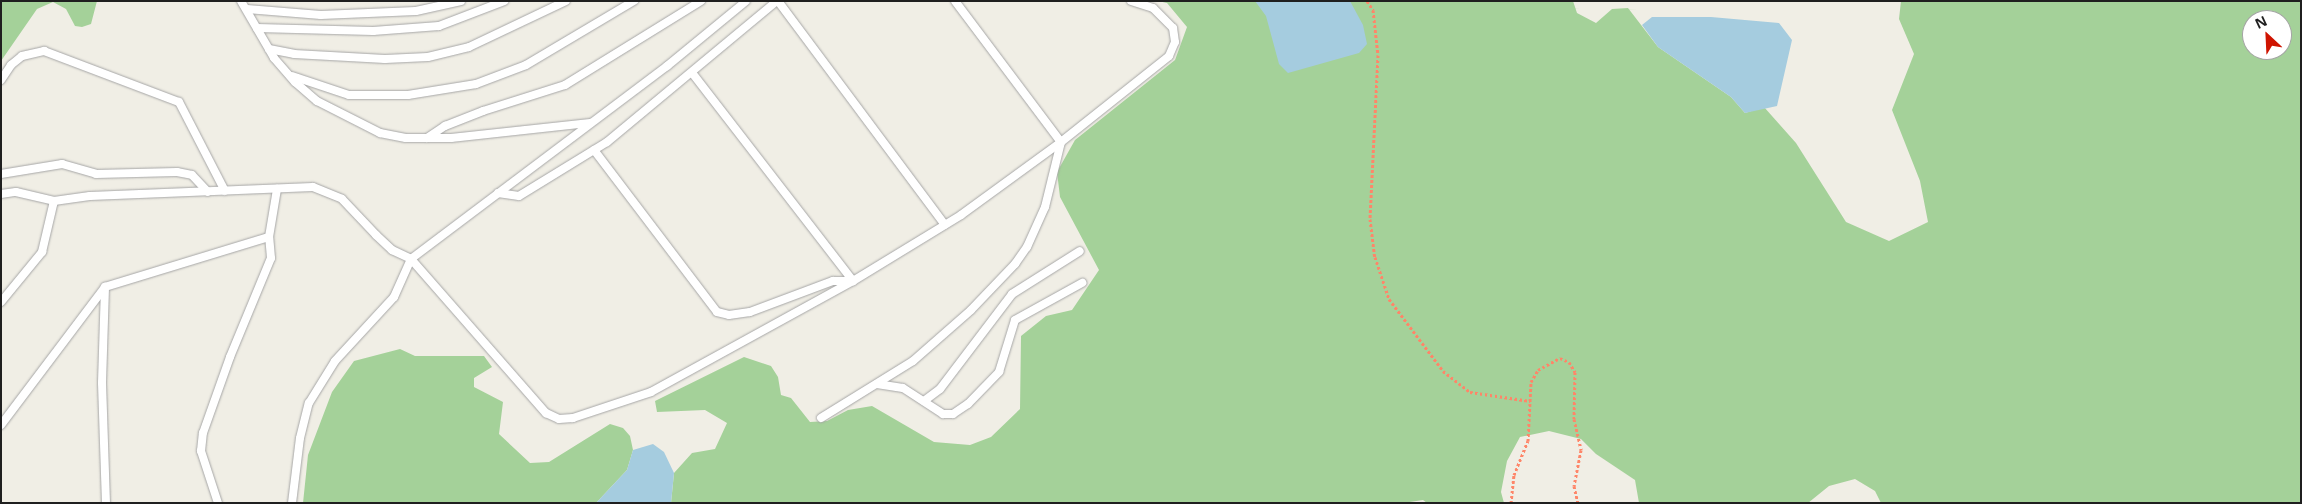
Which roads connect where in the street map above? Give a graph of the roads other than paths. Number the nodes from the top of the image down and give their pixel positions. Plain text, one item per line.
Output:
1 (241, 1) edge
2 (460, 1) edge
3 (504, 1) edge
4 (566, 1) edge
5 (634, 1) edge
6 (701, 1) edge
7 (746, 1) edge
8 (777, 1) edge
9 (955, 1) edge
10 (1131, 1) edge
11 (246, 9) junction
12 (257, 28) junction
13 (269, 49) junction
14 (693, 74) junction
15 (290, 76) junction
16 (1, 80) edge
17 (590, 123) junction
18 (428, 138) junction
19 (1061, 142) junction
20 (594, 150) junction
21 (1, 174) edge
22 (277, 189) junction
23 (225, 191) junction
24 (208, 192) junction
25 (498, 192) junction
26 (1, 194) edge
27 (54, 201) junction
28 (945, 225) junction
29 (269, 237) junction
30 (1080, 251) dead end
31 (411, 258) junction
32 (853, 281) junction
33 (1082, 283) dead end
34 (105, 287) junction
35 (1, 302) edge
36 (877, 384) junction
37 (924, 401) junction
38 (820, 418) dead end
39 (1, 425) edge
40 (106, 503) edge
41 (218, 503) edge
42 (292, 503) edge

1 - 11 lane
2 - 11 lane
3 - 12 lane
4 - 13 lane
5 - 15 lane
6 - 18 lane
7 - 17 lane
8 - 14 lane
8 - 28 lane
9 - 19 lane
10 - 19 lane
11 - 12 lane
12 - 13 lane
13 - 15 lane
14 - 20 lane
14 - 32 lane
15 - 18 lane
16 - 23 lane
17 - 18 lane
17 - 25 lane
19 - 28 lane
19 - 36 lane
20 - 25 lane
20 - 32 lane
21 - 24 lane
22 - 23 lane
22 - 29 lane
22 - 31 lane
23 - 24 lane
24 - 27 lane
25 - 31 lane
26 - 27 lane
27 - 35 lane
28 - 32 lane
29 - 34 lane
29 - 41 lane
30 - 37 lane
31 - 32 lane
31 - 42 lane
33 - 37 lane
34 - 39 lane
34 - 40 lane
36 - 37 lane
36 - 38 lane

